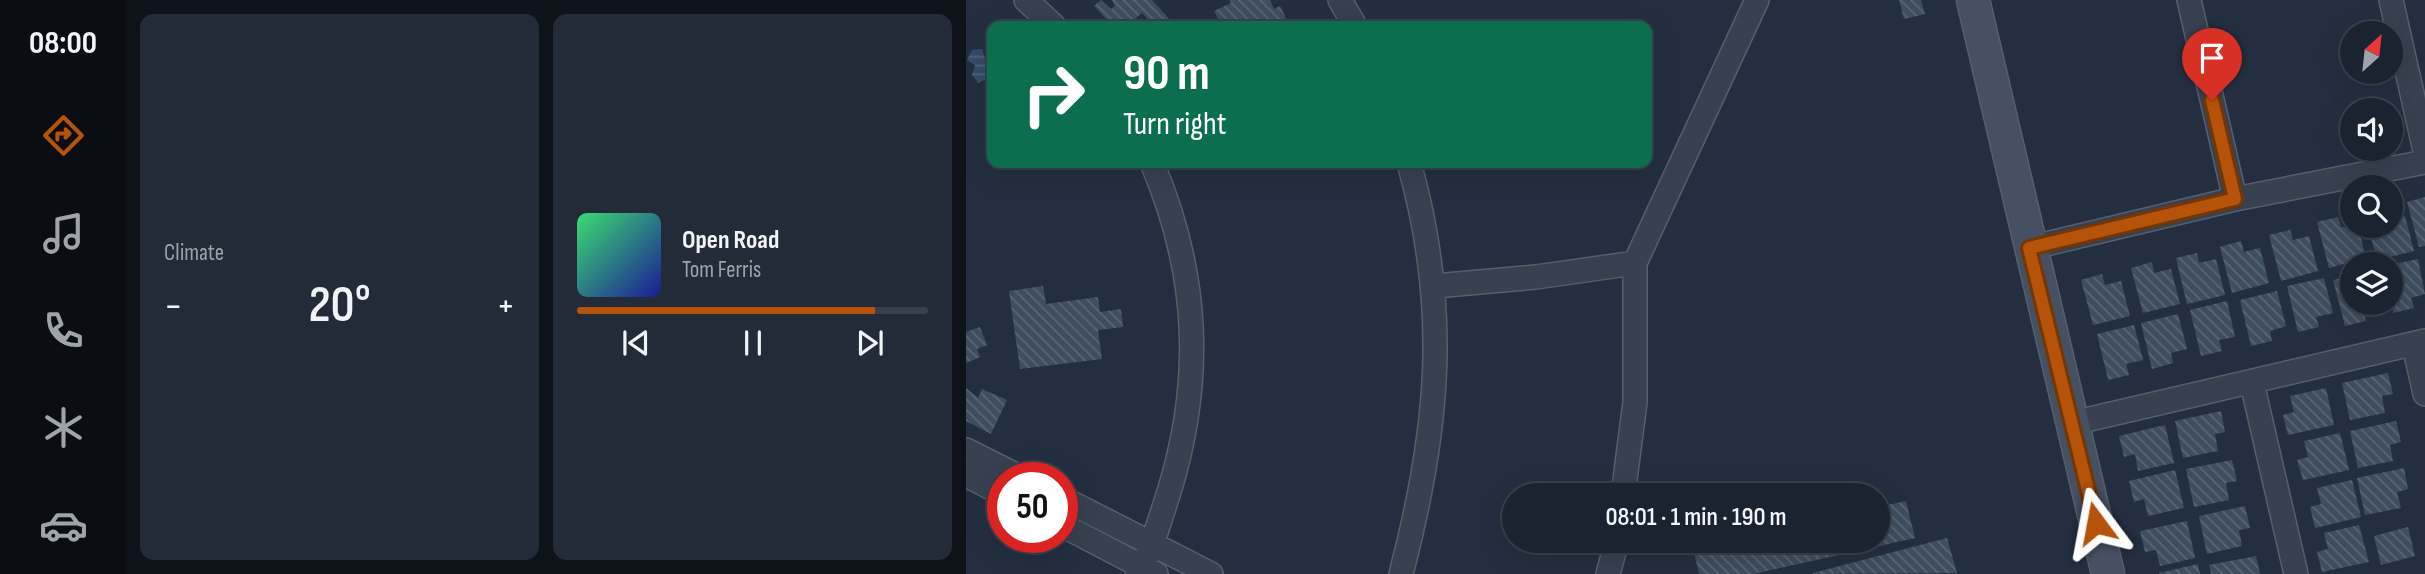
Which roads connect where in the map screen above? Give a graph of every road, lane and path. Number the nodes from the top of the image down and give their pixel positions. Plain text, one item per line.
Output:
1 (1026, 0) edge
2 (1340, 0) edge
3 (1757, 0) edge
4 (1973, 0) edge
5 (2189, 0) edge
6 (2391, 0) edge
7 (1049, 21) edge
8 (1352, 21) edge
9 (2425, 151) edge
10 (2425, 162) edge
11 (1154, 168) edge
12 (1410, 168) edge
13 (2235, 199) junction
14 (2029, 248) junction
15 (1635, 263) junction
16 (1435, 286) junction
17 (2419, 343) edge
18 (2252, 383) junction
19 (2425, 394) edge
20 (2073, 422) junction
21 (966, 450) edge
22 (990, 462) edge
23 (966, 475) edge
24 (1625, 483) edge
25 (987, 486) edge
26 (1078, 506) edge
27 (1078, 534) edge
28 (1152, 545) junction
29 (1614, 553) edge
30 (1145, 572) edge
31 (1211, 574) edge
32 (1401, 574) edge
33 (1608, 574) edge
34 (2108, 574) edge
35 (2295, 574) edge

1 - 7 street
2 - 8 street
3 - 15 street
4 - 14 main road
5 - 13 street
6 - 9 street
10 - 13 street
11 - 28 street
12 - 16 street
13 - 14 street
14 - 20 main road
15 - 16 street
15 - 24 street
16 - 32 street
17 - 18 street
17 - 19 street
18 - 20 street
18 - 35 street
20 - 34 main road
21 - 22 street
23 - 25 street
26 - 28 street
27 - 30 street
28 - 30 street
28 - 31 street
29 - 33 street

